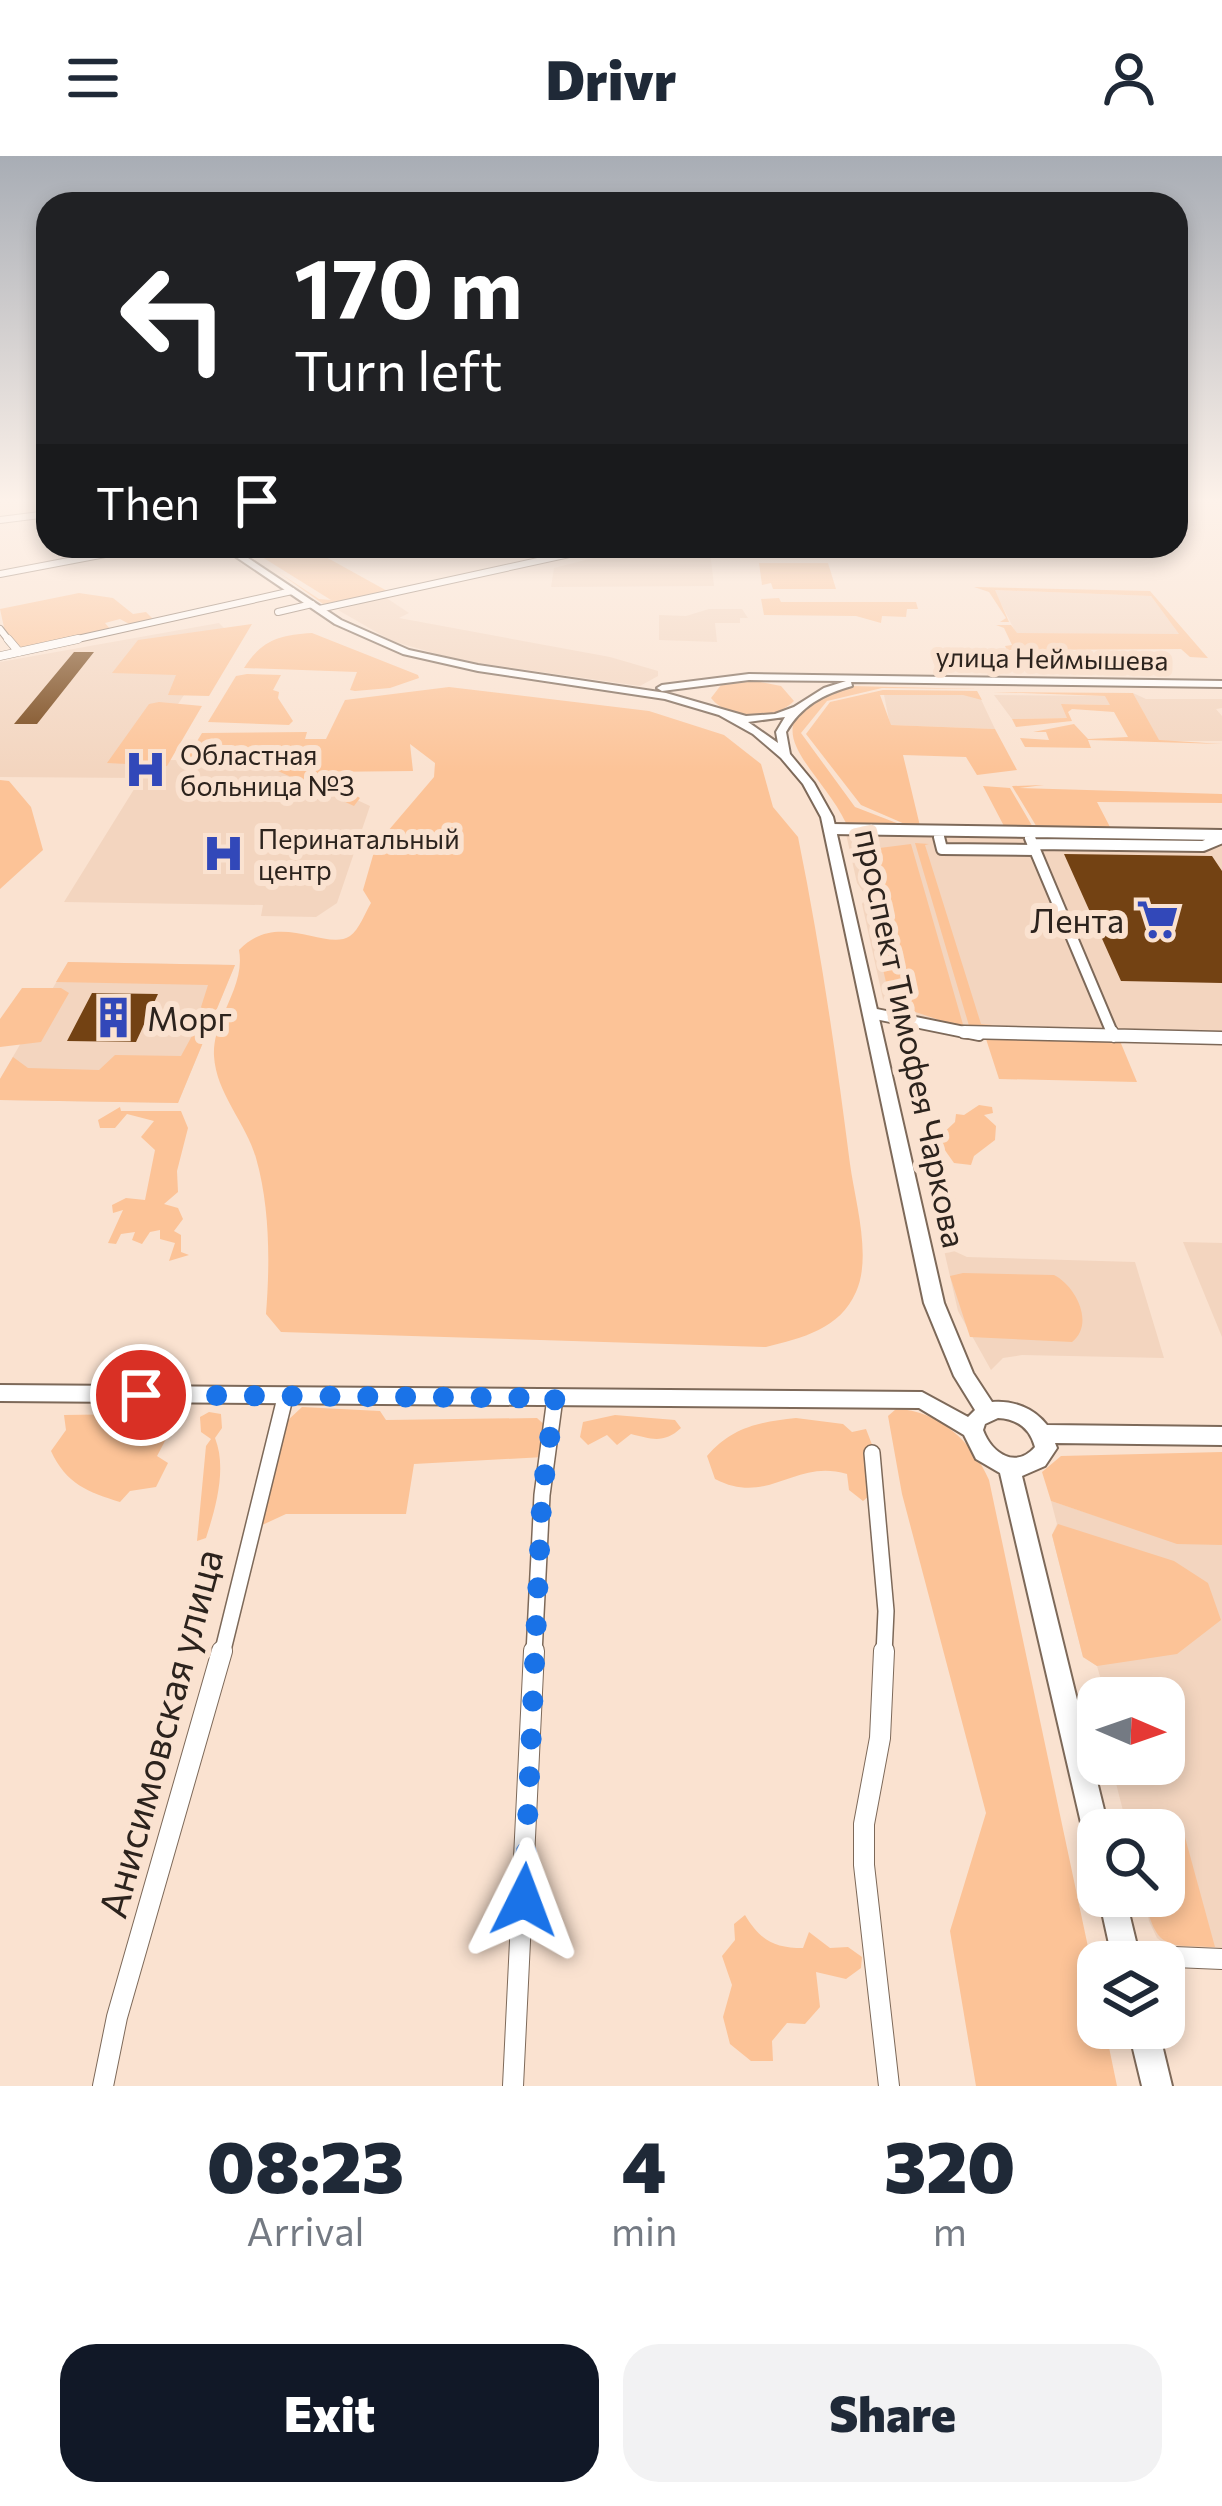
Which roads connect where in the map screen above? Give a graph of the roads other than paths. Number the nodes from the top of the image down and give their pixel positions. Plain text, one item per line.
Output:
1 (292, 591) joint
2 (404, 591) edge
3 (316, 607) junction
4 (278, 612) dead end
5 (0, 629) edge
6 (19, 652) junction
7 (0, 656) edge
8 (756, 677) junction
9 (723, 680) junction
10 (883, 680) junction
11 (1222, 684) edge
12 (625, 689) junction
13 (798, 708) junction
14 (719, 712) junction
15 (789, 758) junction
16 (832, 832) junction
17 (1222, 836) edge
18 (1033, 839) junction
19 (871, 1013) junction
20 (1114, 1036) junction
21 (1222, 1038) edge
22 (0, 1393) edge
23 (286, 1398) junction
24 (555, 1398) junction
25 (980, 1421) junction
26 (1043, 1434) junction
27 (1222, 1436) edge
28 (872, 1453) dead end
29 (1009, 1468) junction
30 (1091, 1809) edge
31 (1185, 1959) edge
32 (1222, 1959) edge
33 (1148, 2049) edge
34 (103, 2086) edge
35 (513, 2086) edge
36 (889, 2086) edge
37 (1157, 2086) edge

1 - 3 main road
1 - 6 street
2 - 3 street
3 - 4 street
3 - 12 main road
5 - 6 street
6 - 7 street
8 - 9 main road
8 - 10 main road
8 - 13 main road
9 - 12 main road
9 - 14 main road
10 - 11 main road, улица Неймышева
10 - 13 main road
12 - 14 main road
13 - 14 main road
13 - 15 main road
14 - 15 main road, проспект Тимофея Чаркова
15 - 16 main road, проспект Тимофея Чаркова
16 - 18 street
16 - 18 street
16 - 19 main road, проспект Тимофея Чаркова
17 - 18 street
18 - 20 street
19 - 20 street
19 - 25 main road, проспект Тимофея Чаркова
20 - 21 street
22 - 23 main road
23 - 24 main road
23 - 34 street, Анисимовская улица
24 - 25 main road
24 - 35 street
25 - 26 main road
25 - 29 main road
26 - 27 main road
26 - 29 main road
28 - 36 street
29 - 30 main road
31 - 32 street
33 - 37 main road

